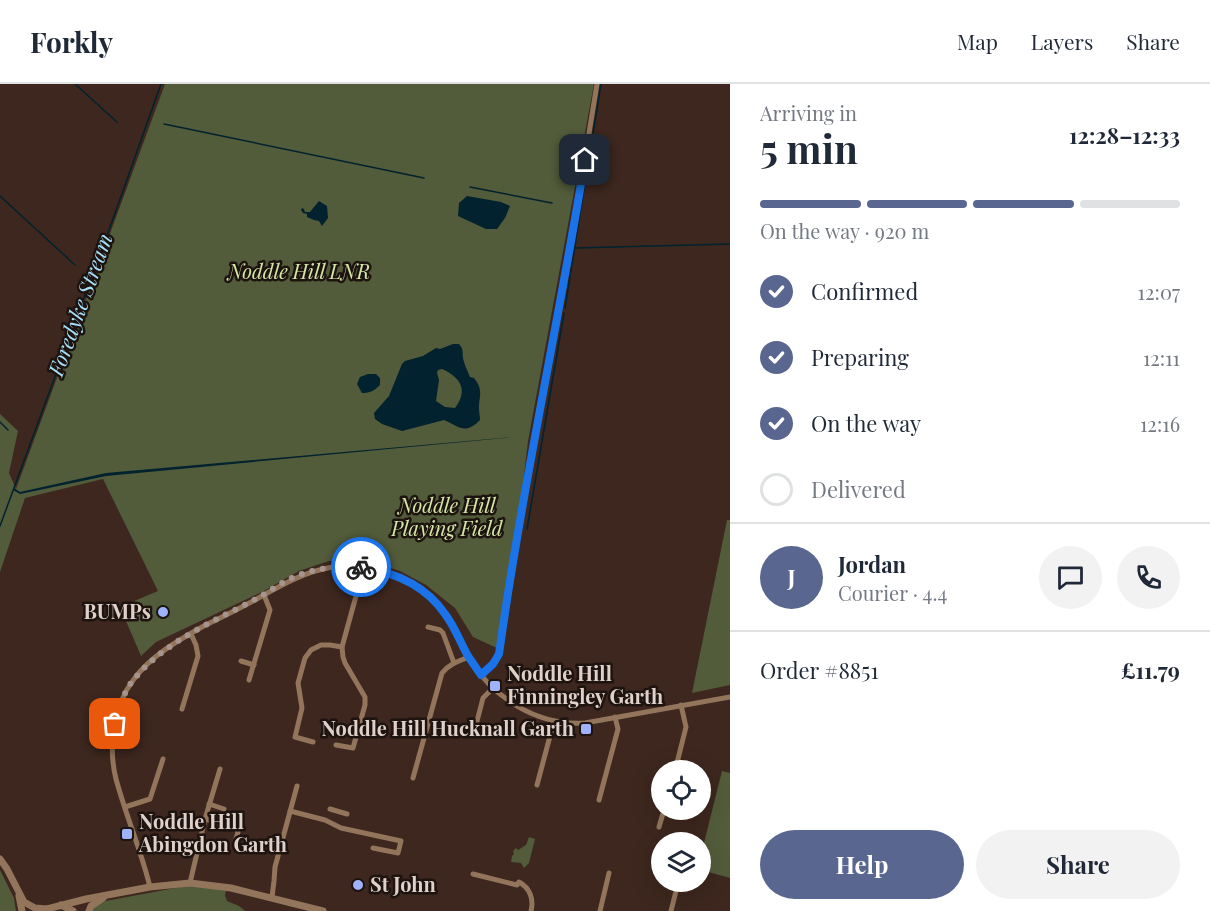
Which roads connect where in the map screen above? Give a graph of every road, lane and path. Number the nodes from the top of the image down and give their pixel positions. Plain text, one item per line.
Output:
1 (597, 84) edge
2 (364, 567) junction
3 (264, 595) junction
4 (428, 627) dead end
5 (190, 634) junction
6 (342, 648) junction
7 (469, 657) junction
8 (241, 661) dead end
9 (454, 663) junction
10 (254, 665) junction
11 (481, 675) junction
12 (249, 680) dead end
13 (492, 688) junction
14 (730, 698) edge
15 (681, 705) junction
16 (182, 709) dead end
17 (615, 717) junction
18 (554, 721) junction
19 (475, 729) dead end
20 (313, 742) dead end
21 (336, 744) dead end
22 (163, 759) dead end
23 (678, 760) edge
24 (220, 770) dead end
25 (413, 778) dead end
26 (537, 785) dead end
27 (297, 786) dead end
28 (599, 800) dead end
29 (209, 804) junction
30 (125, 807) junction
31 (224, 809) dead end
32 (330, 809) dead end
33 (290, 811) junction
34 (338, 812) junction
35 (347, 814) dead end
36 (205, 819) junction
37 (661, 820) edge
38 (334, 824) junction
39 (659, 827) dead end
40 (235, 842) dead end
41 (373, 848) dead end
42 (0, 859) edge
43 (609, 873) dead end
44 (473, 874) dead end
45 (190, 883) junction
46 (150, 887) junction
47 (17, 888) junction
48 (676, 892) edge
49 (105, 897) junction
50 (272, 897) junction
51 (61, 905) junction
52 (304, 909) edge
53 (45, 910) edge
54 (22, 911) edge
55 (73, 911) edge
56 (89, 911) edge
57 (323, 911) edge
58 (531, 911) edge
59 (600, 911) edge
60 (671, 911) edge

1 - 11 street
2 - 3 street
2 - 6 street
2 - 7 street
3 - 5 street
3 - 10 street
4 - 9 street
5 - 16 street
5 - 30 street
6 - 20 street
6 - 21 street
7 - 9 street
7 - 11 street
8 - 10 street
9 - 25 street
10 - 12 street
11 - 13 street
13 - 18 street
13 - 19 street
14 - 15 street
15 - 17 street
15 - 23 street
17 - 18 street
17 - 28 street
18 - 26 street
22 - 30 street
24 - 29 street
27 - 33 street
29 - 31 street
29 - 36 street
30 - 46 street
32 - 34 street
33 - 38 street
33 - 50 street
34 - 35 street
34 - 38 street
36 - 40 street
36 - 45 street
37 - 39 street
38 - 41 street
42 - 47 street
43 - 59 street
44 - 58 street
45 - 46 street
45 - 50 street
46 - 49 street
47 - 53 street
47 - 54 street
48 - 60 street
49 - 51 street
49 - 56 street
50 - 52 street
51 - 53 street
51 - 55 street
52 - 57 street

